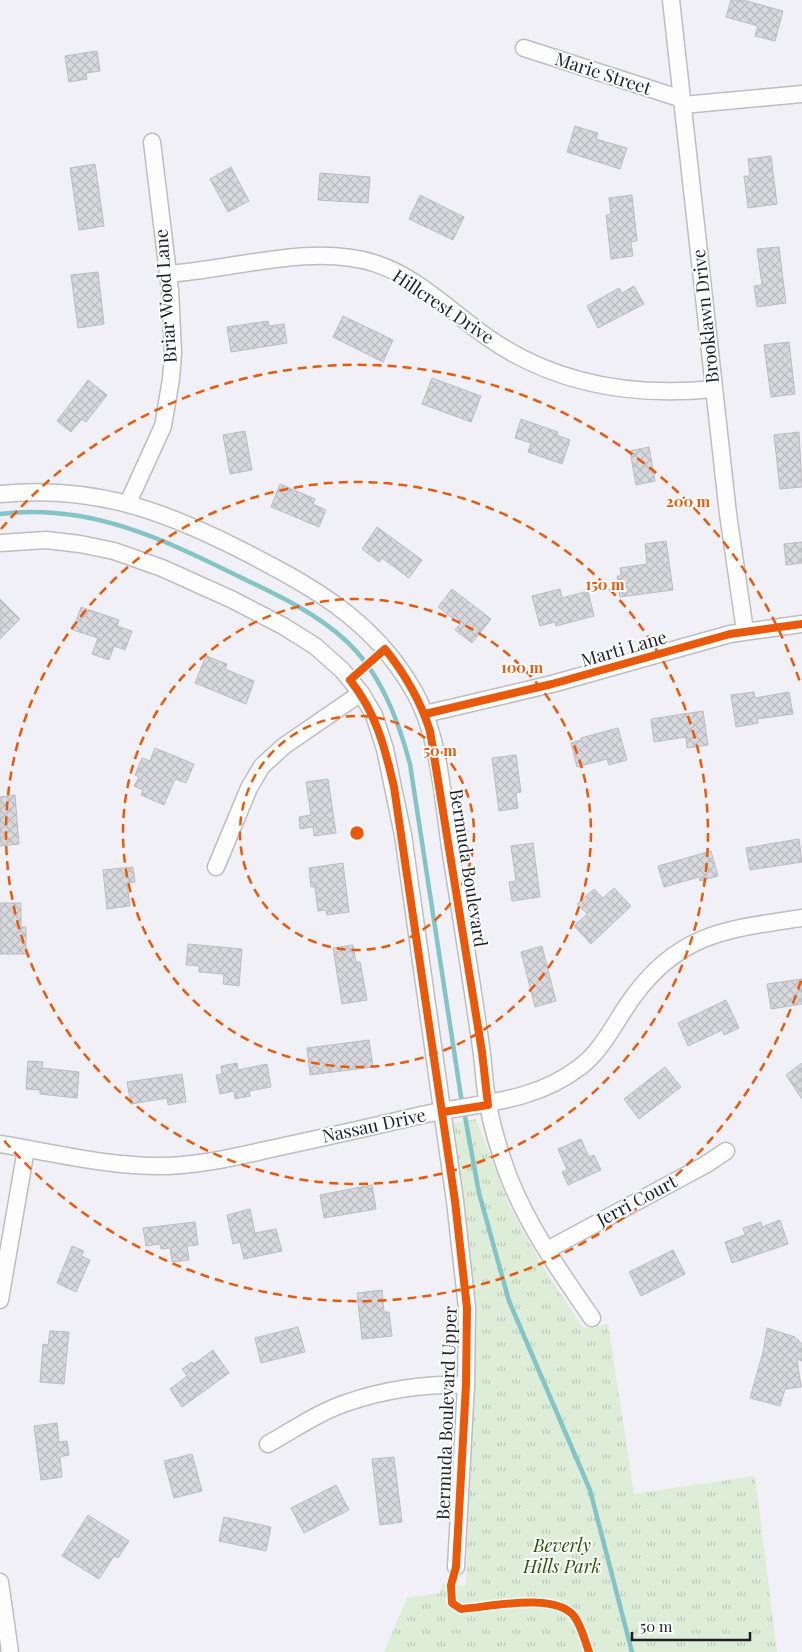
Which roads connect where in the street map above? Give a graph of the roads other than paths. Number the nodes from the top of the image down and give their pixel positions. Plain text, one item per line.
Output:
1 (671, 0) edge
2 (524, 48) dead end
3 (802, 94) edge
4 (683, 102) junction
5 (152, 142) dead end
6 (167, 274) junction
7 (714, 388) junction
8 (0, 494) edge
9 (128, 503) junction
10 (0, 543) edge
11 (802, 624) edge
12 (745, 631) junction
13 (361, 693) junction
14 (425, 714) junction
15 (216, 867) dead end
16 (802, 918) edge
17 (488, 1105) junction
18 (447, 1111) junction
19 (0, 1144) edge
20 (26, 1149) junction
21 (726, 1151) dead end
22 (547, 1250) junction
23 (0, 1300) edge
24 (592, 1318) dead end
25 (466, 1385) junction
26 (268, 1444) dead end
27 (456, 1567) dead end
28 (0, 1582) edge
29 (10, 1652) edge

1 - 4 street, Brooklawn Drive
2 - 4 street, Marie Street
3 - 4 street, Marie Street
4 - 7 street, Brooklawn Drive
5 - 6 street, Briar Wood Lane
6 - 7 street, Hillcrest Drive
6 - 9 street, Briar Wood Lane
7 - 12 street, Brooklawn Drive
8 - 9 street, Bermuda Boulevard
9 - 14 street, Bermuda Boulevard
10 - 13 street
11 - 12 street, Marti Lane
12 - 14 street, Marti Lane
13 - 15 street
13 - 18 street
14 - 17 street, Bermuda Boulevard
16 - 17 street, Nassau Drive
17 - 18 street, Nassau Drive
17 - 22 street, Bermuda Boulevard
18 - 20 street, Nassau Drive
18 - 25 street, Bermuda Boulevard Upper
19 - 20 street, Nassau Drive
20 - 23 street
21 - 22 street, Jerri Court
22 - 24 street, Bermuda Boulevard
25 - 26 street
25 - 27 street, Bermuda Boulevard Upper
28 - 29 street

